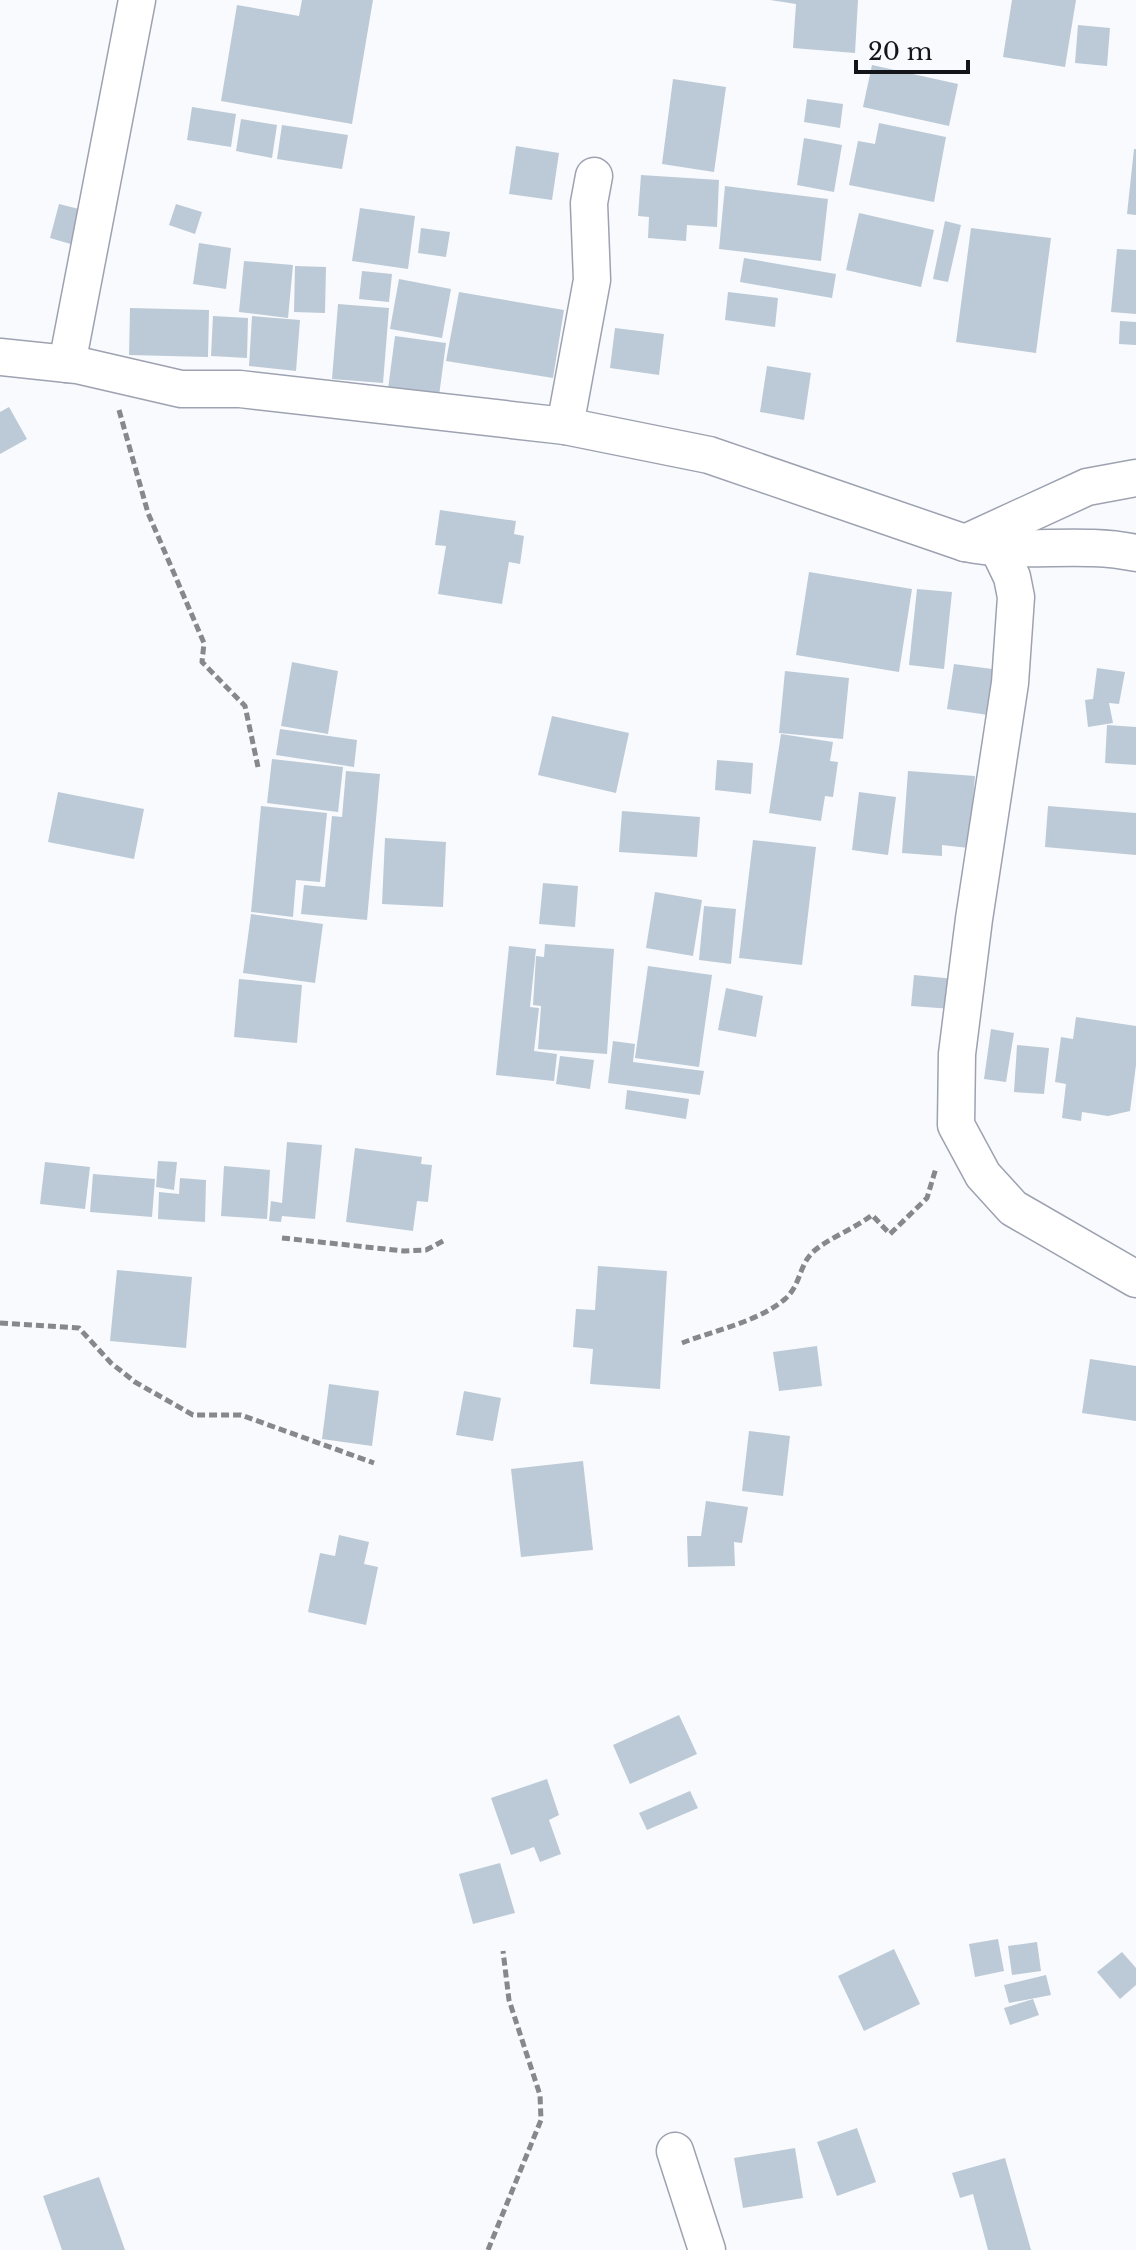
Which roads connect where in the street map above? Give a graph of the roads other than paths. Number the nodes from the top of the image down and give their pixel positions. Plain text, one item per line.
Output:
1 (137, 0) edge
2 (594, 176) dead end
3 (0, 357) edge
4 (83, 367) junction
5 (565, 426) junction
6 (1136, 478) edge
7 (982, 546) junction
8 (1136, 553) edge
9 (1136, 1279) edge
10 (675, 2151) dead end
11 (707, 2250) edge

1 - 4 street
2 - 5 street
3 - 4 street
4 - 5 street
5 - 7 street
6 - 7 street
7 - 8 street
7 - 9 street
10 - 11 street

